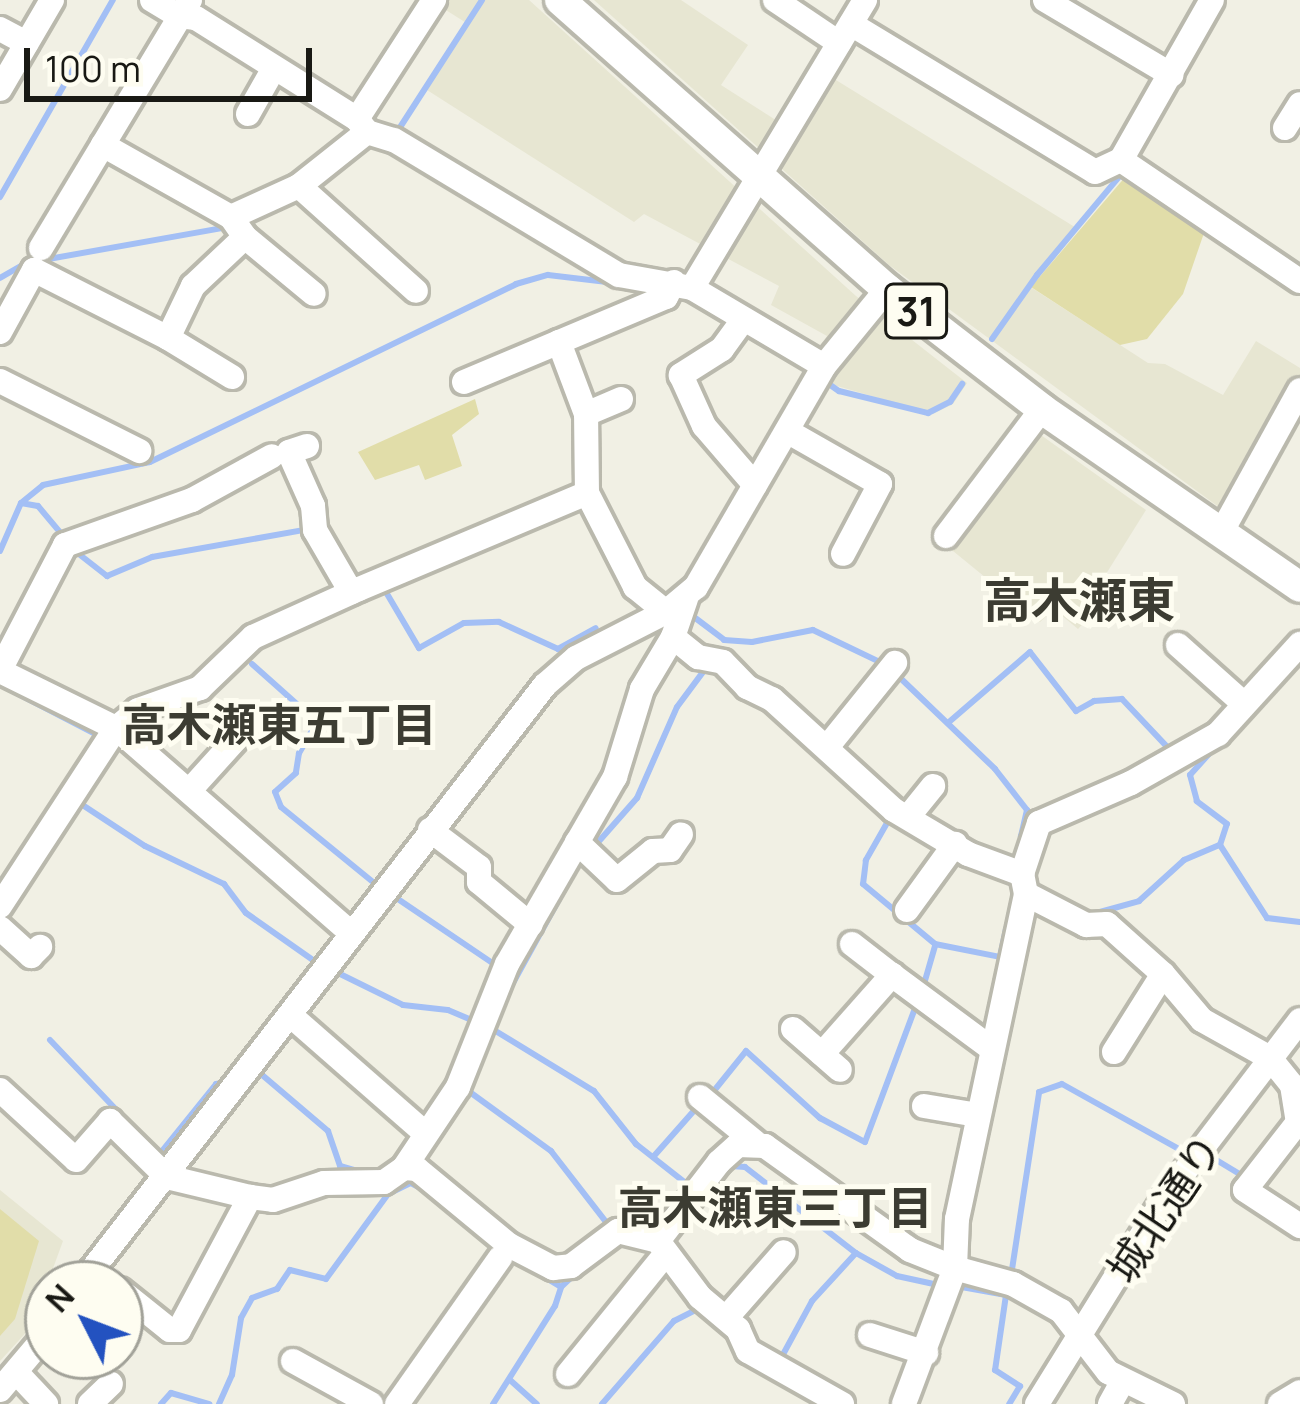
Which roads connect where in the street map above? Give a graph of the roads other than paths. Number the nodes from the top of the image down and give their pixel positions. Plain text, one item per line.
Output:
1 (52, 0) edge
2 (152, 0) edge
3 (434, 0) edge
4 (560, 0) edge
5 (775, 0) edge
6 (865, 0) edge
7 (1045, 0) edge
8 (1212, 0) edge
9 (185, 8) edge
10 (0, 29) edge
11 (838, 35) junction
12 (26, 43) junction
13 (274, 68) junction
14 (1172, 75) junction
15 (0, 89) edge
16 (1300, 104) edge
17 (248, 114) dead end
18 (1285, 128) dead end
19 (374, 132) junction
20 (103, 146) junction
21 (1127, 164) junction
22 (756, 176) junction
23 (305, 191) junction
24 (238, 226) junction
25 (41, 248) dead end
26 (1297, 271) edge
27 (675, 286) junction
28 (887, 289) junction
29 (416, 291) dead end
30 (314, 294) dead end
31 (739, 327) junction
32 (0, 332) edge
33 (168, 338) junction
34 (559, 342) junction
35 (820, 374) junction
36 (232, 376) dead end
37 (0, 381) edge
38 (464, 382) dead end
39 (1300, 390) edge
40 (621, 398) dead end
41 (1042, 409) junction
42 (586, 414) junction
43 (787, 431) junction
44 (307, 446) dead end
45 (139, 451) dead end
46 (272, 456) dead end
47 (755, 485) junction
48 (587, 493) junction
49 (1221, 533) junction
50 (946, 536) dead end
51 (843, 554) dead end
52 (1300, 587) edge
53 (355, 591) junction
54 (675, 616) junction
55 (1300, 644) edge
56 (1178, 645) dead end
57 (892, 669) dead end
58 (4, 682) edge
59 (1244, 704) junction
60 (256, 717) dead end
61 (111, 736) junction
62 (828, 746) junction
63 (933, 786) dead end
64 (190, 790) junction
65 (908, 817) junction
66 (430, 830) junction
67 (681, 834) dead end
68 (955, 844) junction
69 (583, 849) junction
70 (1027, 864) junction
71 (0, 906) edge
72 (907, 910) dead end
73 (531, 926) junction
74 (0, 928) edge
75 (352, 934) junction
76 (852, 944) dead end
77 (40, 947) dead end
78 (1163, 974) junction
79 (892, 975) junction
80 (290, 1016) junction
81 (1300, 1020) edge
82 (794, 1029) dead end
83 (992, 1049) junction
84 (1114, 1052) dead end
85 (1270, 1058) junction
86 (0, 1090) edge
87 (704, 1101) dead end
88 (924, 1106) dead end
89 (979, 1115) junction
90 (425, 1133) junction
91 (754, 1142) junction
92 (167, 1177) junction
93 (387, 1179) junction
94 (250, 1197) junction
95 (1300, 1226) edge
96 (661, 1249) junction
97 (784, 1252) dead end
98 (500, 1258) dead end
99 (109, 1260) edge
100 (951, 1280) junction
101 (144, 1309) edge
102 (736, 1329) junction
103 (870, 1335) dead end
104 (1080, 1336) junction
105 (926, 1353) junction
106 (293, 1361) dead end
107 (568, 1374) dead end
108 (8, 1381) edge
109 (111, 1384) dead end
110 (1300, 1392) edge
111 (1116, 1393) edge
112 (824, 1400) edge
113 (46, 1404) edge
114 (90, 1404) edge
115 (371, 1404) edge
116 (397, 1404) edge
117 (904, 1404) edge
118 (1037, 1404) edge
119 (1174, 1404) edge
120 (1280, 1404) edge

1 - 12 street
2 - 9 street
3 - 19 street
4 - 22 main road, 31
5 - 11 street
6 - 11 street
7 - 14 street
8 - 14 street
9 - 13 street
9 - 20 street
10 - 12 street
11 - 21 street
11 - 22 street
12 - 15 street
13 - 17 street
13 - 19 street
14 - 21 street
16 - 18 street
19 - 23 street
19 - 27 street
20 - 24 street
20 - 25 street
21 - 26 street
22 - 27 street
22 - 28 main road, 31
23 - 24 street
23 - 29 street
24 - 30 street
24 - 33 street
27 - 31 street
27 - 34 street
28 - 35 street
28 - 41 main road, 31
31 - 35 street
31 - 47 street
32 - 33 street
33 - 36 street
34 - 38 street
34 - 42 street
35 - 43 street
37 - 45 street
39 - 49 street
40 - 42 street
41 - 49 main road, 31
41 - 50 street
42 - 48 street
43 - 47 street
43 - 51 street
44 - 53 street
46 - 58 street
47 - 54 street
48 - 53 street
48 - 54 street
49 - 52 main road, 31
53 - 61 street
54 - 62 street
54 - 66 street
54 - 69 street
55 - 59 street
56 - 59 street
57 - 62 street
58 - 61 street
59 - 70 street
60 - 64 street
61 - 64 street
61 - 71 street
62 - 65 street
63 - 65 street
64 - 75 street
65 - 68 street
66 - 73 street
66 - 75 street
67 - 69 street
68 - 70 street
68 - 72 street
69 - 73 street
70 - 78 street
70 - 83 street
73 - 90 street
74 - 77 street
75 - 80 street
76 - 79 street
78 - 84 street
78 - 85 street
79 - 82 street
79 - 83 street
80 - 90 street
80 - 92 street
81 - 85 street, 城北通り
83 - 89 street
85 - 95 street
85 - 104 street, 城北通り
86 - 92 street
87 - 91 street
88 - 89 street
89 - 100 street
90 - 93 street
91 - 96 street
91 - 100 street
92 - 94 street
92 - 99 street
93 - 94 street
93 - 96 street
94 - 101 street
96 - 102 street
96 - 107 street
97 - 102 street
98 - 116 street
100 - 104 street
100 - 105 street
102 - 112 street
103 - 105 street
104 - 111 street
104 - 118 street, 城北通り
105 - 117 street
106 - 115 street
108 - 113 street
109 - 114 street
110 - 120 street
111 - 119 street

